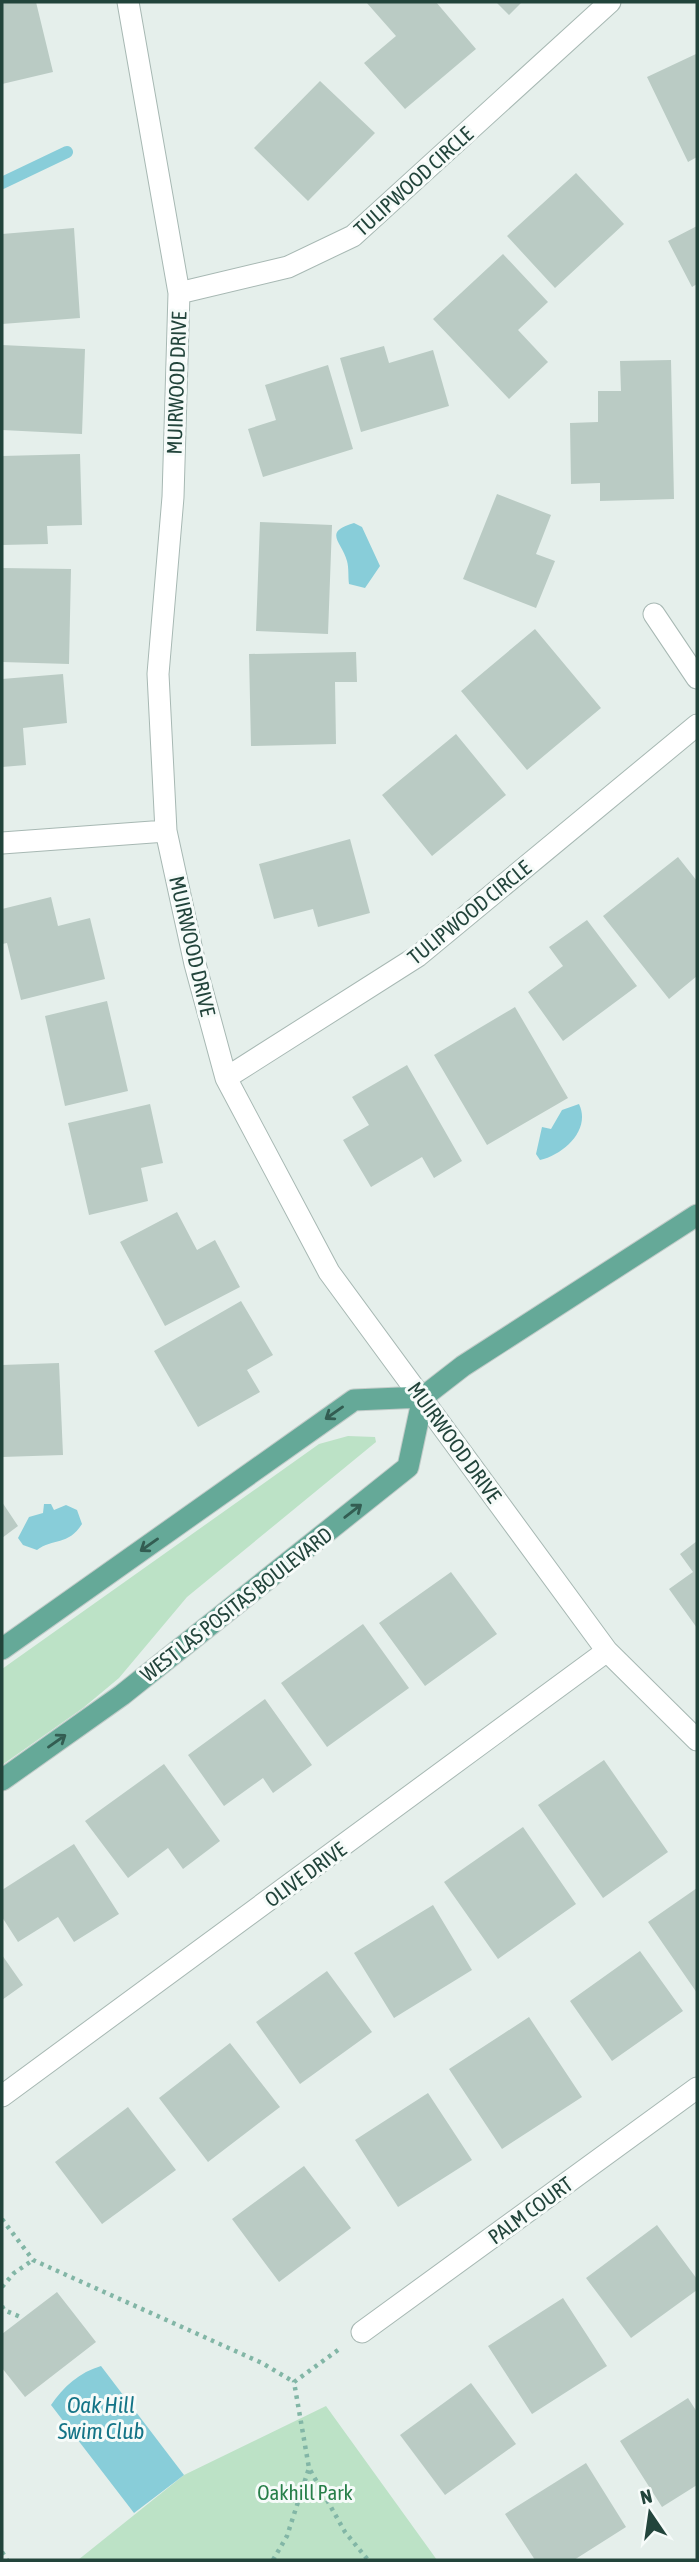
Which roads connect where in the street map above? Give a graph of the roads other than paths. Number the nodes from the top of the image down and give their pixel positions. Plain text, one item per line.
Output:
1 (128, 2) edge
2 (610, 2) edge
3 (179, 293) junction
4 (654, 614) dead end
5 (697, 678) edge
6 (697, 725) edge
7 (166, 831) junction
8 (2, 843) edge
9 (226, 1078) junction
10 (697, 1215) edge
11 (423, 1397) junction
12 (2, 1649) edge
13 (607, 1651) junction
14 (697, 1740) edge
15 (2, 1780) edge
16 (697, 2088) edge
17 (2, 2096) edge
18 (362, 2332) road end

1 - 3 street, MUIRWOOD DRIVE
2 - 3 street, TULIPWOOD CIRCLE
3 - 7 street, MUIRWOOD DRIVE
4 - 5 street
6 - 9 street, TULIPWOOD CIRCLE
7 - 8 street
7 - 9 street, MUIRWOOD DRIVE
9 - 11 street, MUIRWOOD DRIVE
10 - 11 main road
11 -> 12 main road
11 - 13 street, MUIRWOOD DRIVE
15 -> 11 main road, WEST LAS POSITAS BOULEVARD
13 - 14 street, MUIRWOOD DRIVE
13 - 17 street, OLIVE DRIVE
16 - 18 street, PALM COURT

